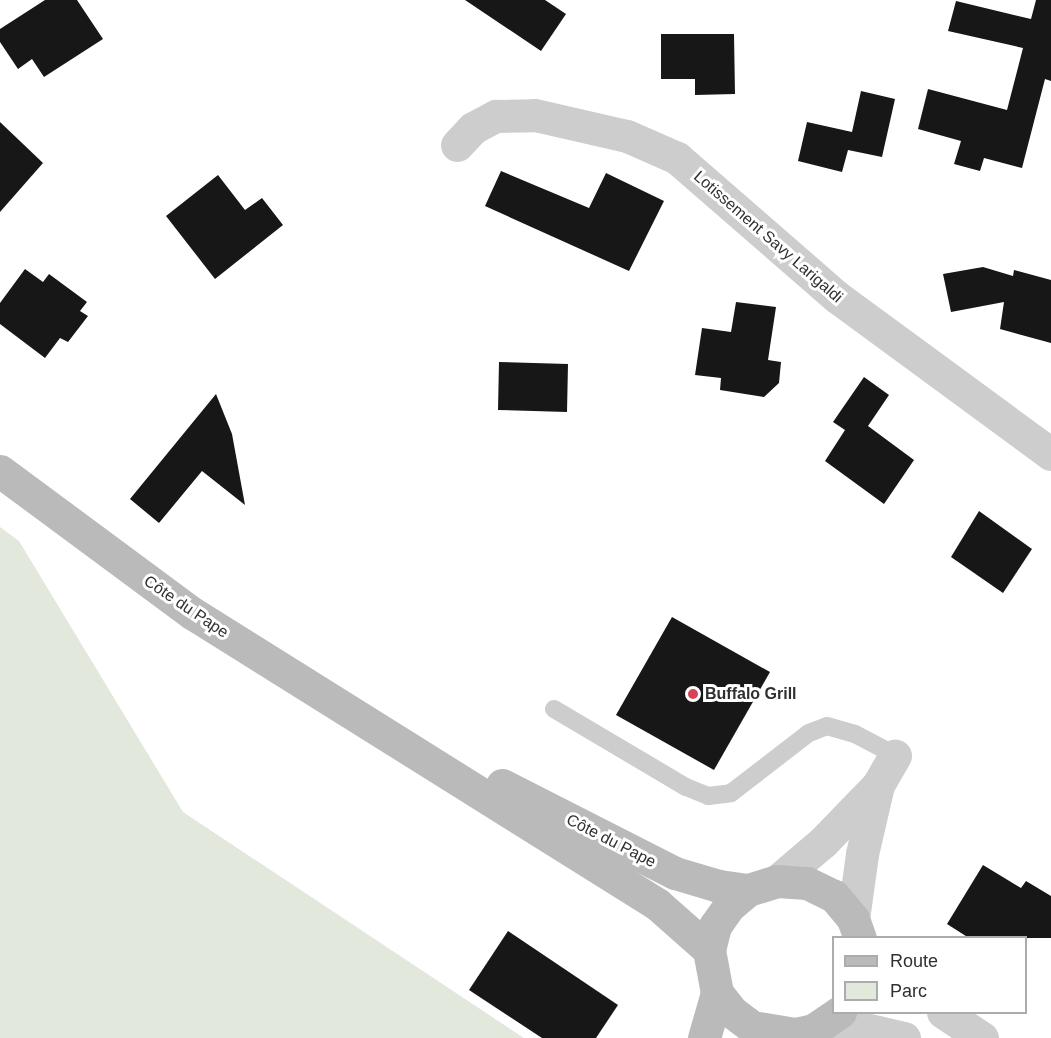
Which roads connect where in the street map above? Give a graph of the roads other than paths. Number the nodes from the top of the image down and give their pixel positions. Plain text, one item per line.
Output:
1 (457, 145) dead end
2 (1051, 454) edge
3 (0, 471) edge
4 (554, 709) dead end
5 (381, 729) junction
6 (895, 755) joint
7 (878, 785) junction
8 (763, 885) junction
9 (856, 928) edge
10 (709, 950) junction
11 (717, 993) junction
12 (947, 1014) edge
13 (835, 1017) edge
14 (773, 1036) edge
15 (704, 1038) edge
16 (904, 1038) edge
17 (982, 1038) edge

1 - 2 street, Lotissement Savy Larigaldi
3 - 5 main road, Côte du Pape
4 - 6 lane
5 - 8 main road, Côte du Pape
5 - 10 main road, Côte du Pape
6 - 7 street
7 - 8 street
7 - 9 street
8 - 9 main road, Côte du Pape
8 - 10 main road
10 - 11 main road
11 - 14 main road
11 - 15 main road
12 - 17 street
13 - 14 main road
13 - 16 street

